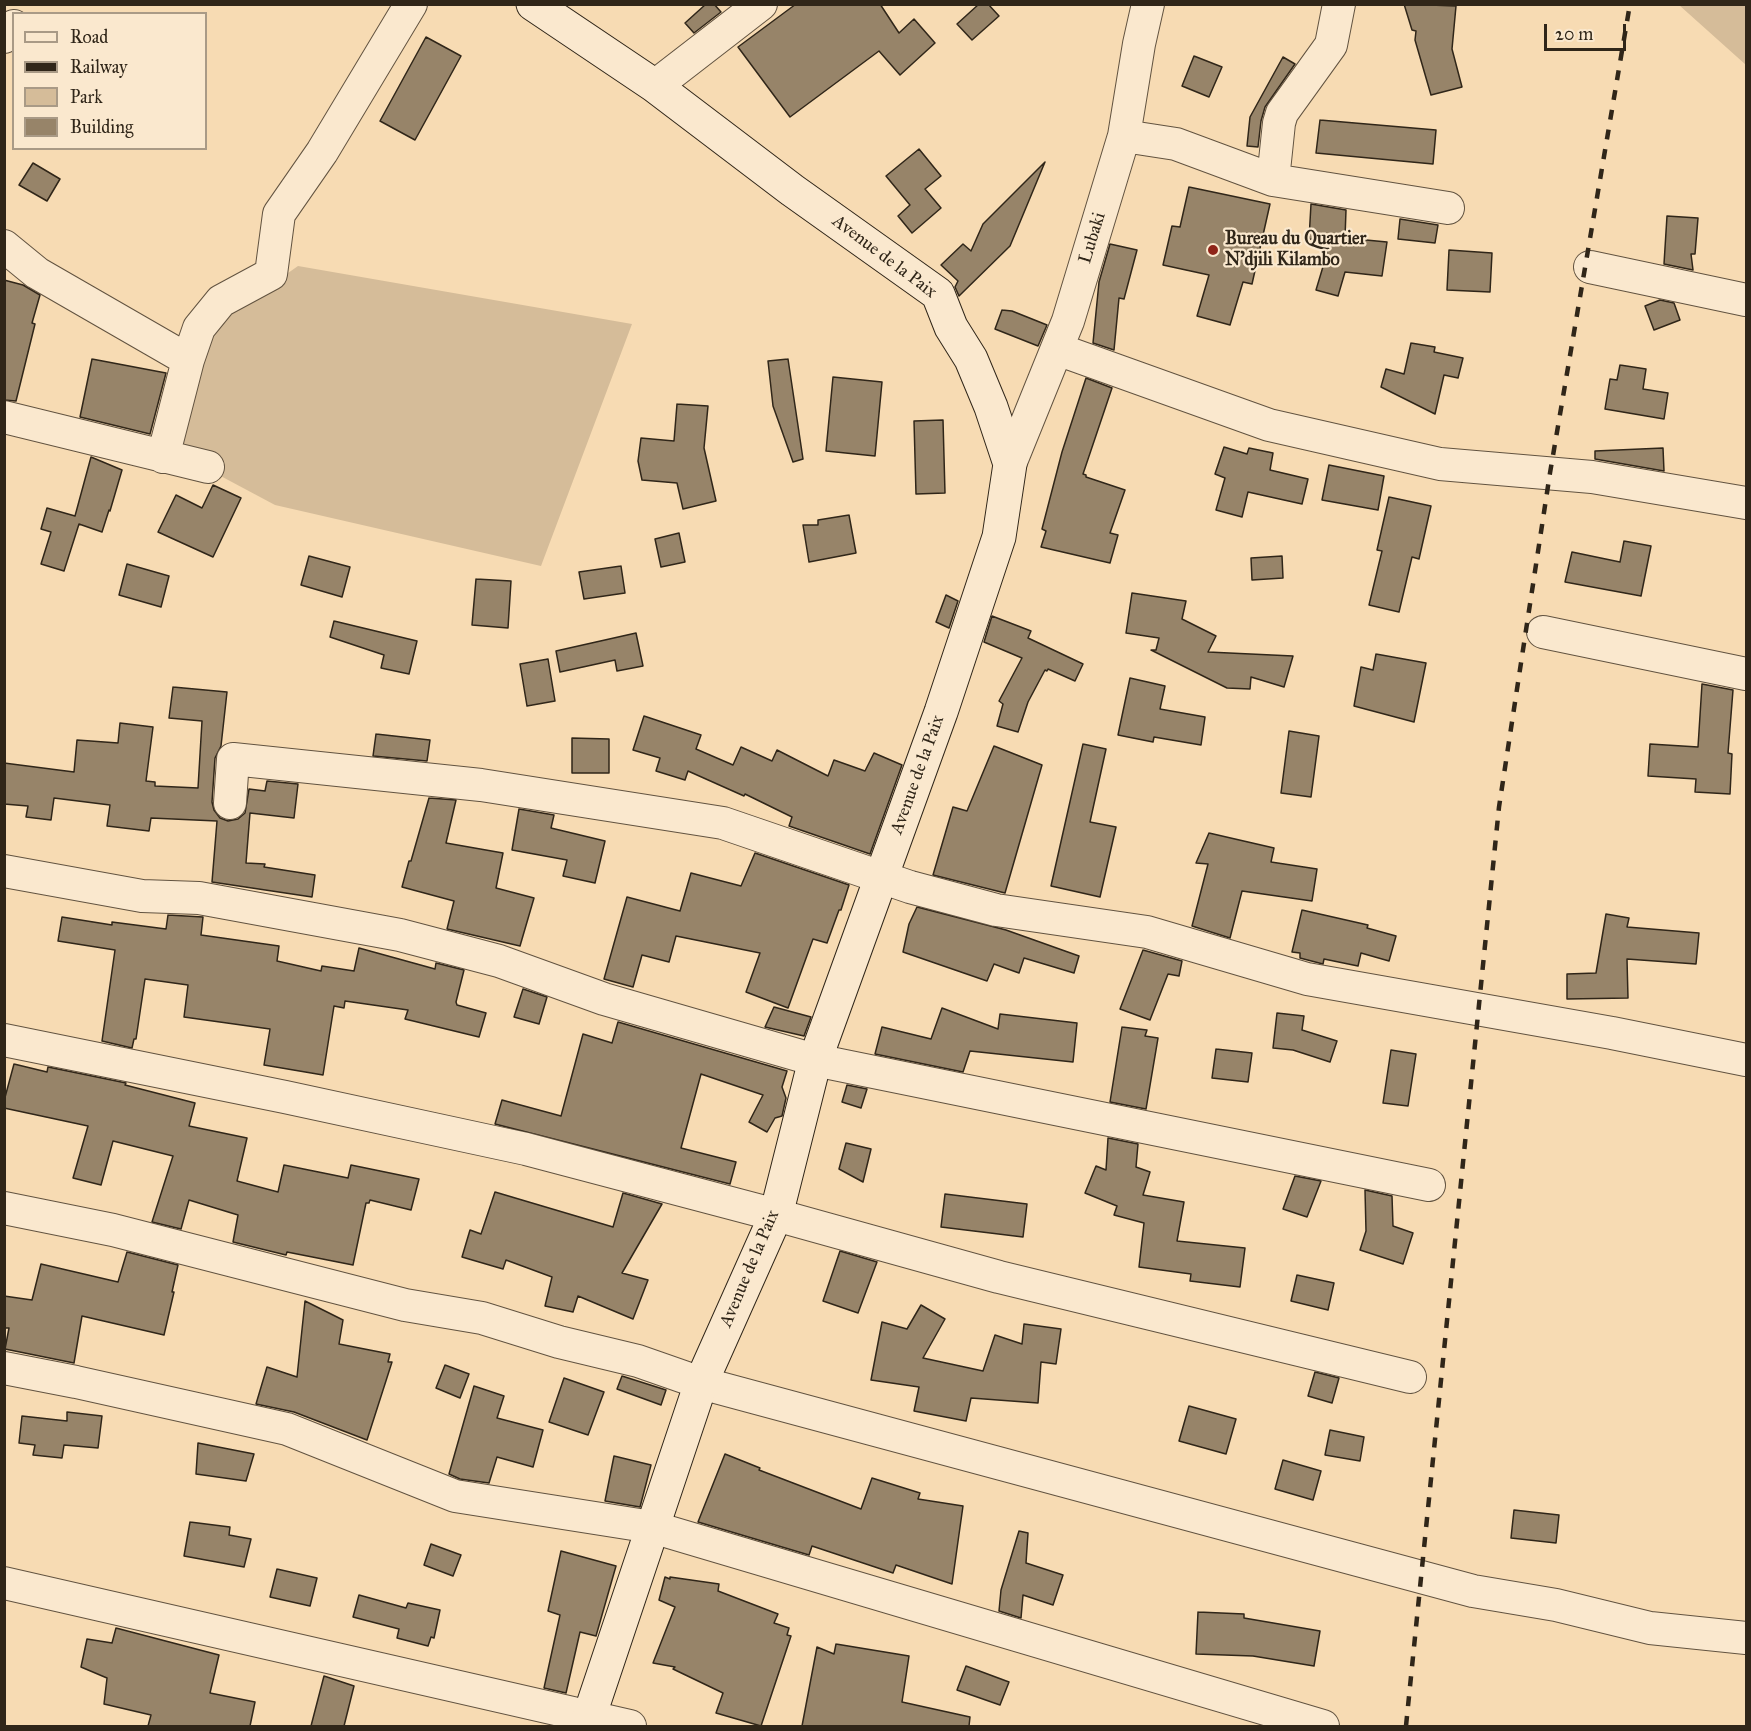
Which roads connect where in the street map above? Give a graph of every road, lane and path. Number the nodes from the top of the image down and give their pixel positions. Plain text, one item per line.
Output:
1 (411, 4) edge
2 (533, 4) edge
3 (762, 4) edge
4 (1148, 4) edge
5 (1340, 4) edge
6 (654, 86) junction
7 (1124, 135) junction
8 (1273, 180) junction
9 (1448, 208) dead end
10 (4, 246) edge
11 (1590, 267) dead end
12 (1746, 300) edge
13 (1057, 350) junction
14 (189, 360) junction
15 (4, 417) edge
16 (163, 457) junction
17 (1010, 464) junction
18 (208, 467) dead end
19 (1746, 503) edge
20 (1543, 632) dead end
21 (1746, 674) edge
22 (230, 803) dead end
23 (4, 870) edge
24 (881, 877) junction
25 (4, 1041) edge
26 (815, 1060) junction
27 (1746, 1060) edge
28 (1429, 1185) dead end
29 (4, 1208) edge
30 (776, 1215) junction
31 (4, 1368) edge
32 (1410, 1377) dead end
33 (701, 1383) junction
34 (652, 1527) junction
35 (4, 1583) edge
36 (1746, 1638) edge
37 (588, 1721) edge
38 (630, 1726) edge
39 (1323, 1726) edge

1 - 14 street
2 - 6 street, Avenue de la Paix
3 - 6 street
4 - 7 street, Lubaki
5 - 8 street
6 - 17 street, Avenue de la Paix
7 - 8 street
7 - 13 street, Lubaki
8 - 9 street
10 - 14 street
11 - 12 street
13 - 17 street, Lubaki
13 - 19 street
14 - 16 street
15 - 16 street
16 - 18 street
17 - 24 street, Avenue de la Paix
20 - 21 street
22 - 24 street
23 - 26 street
24 - 26 street, Avenue de la Paix
24 - 27 street
25 - 30 street
26 - 28 street
26 - 30 street, Avenue de la Paix
29 - 33 street
30 - 32 street
30 - 33 street, Avenue de la Paix
31 - 34 street
33 - 34 street, Avenue de la Paix
33 - 36 street
34 - 37 street, Avenue de la Paix
34 - 39 street
35 - 37 street
37 - 38 street

